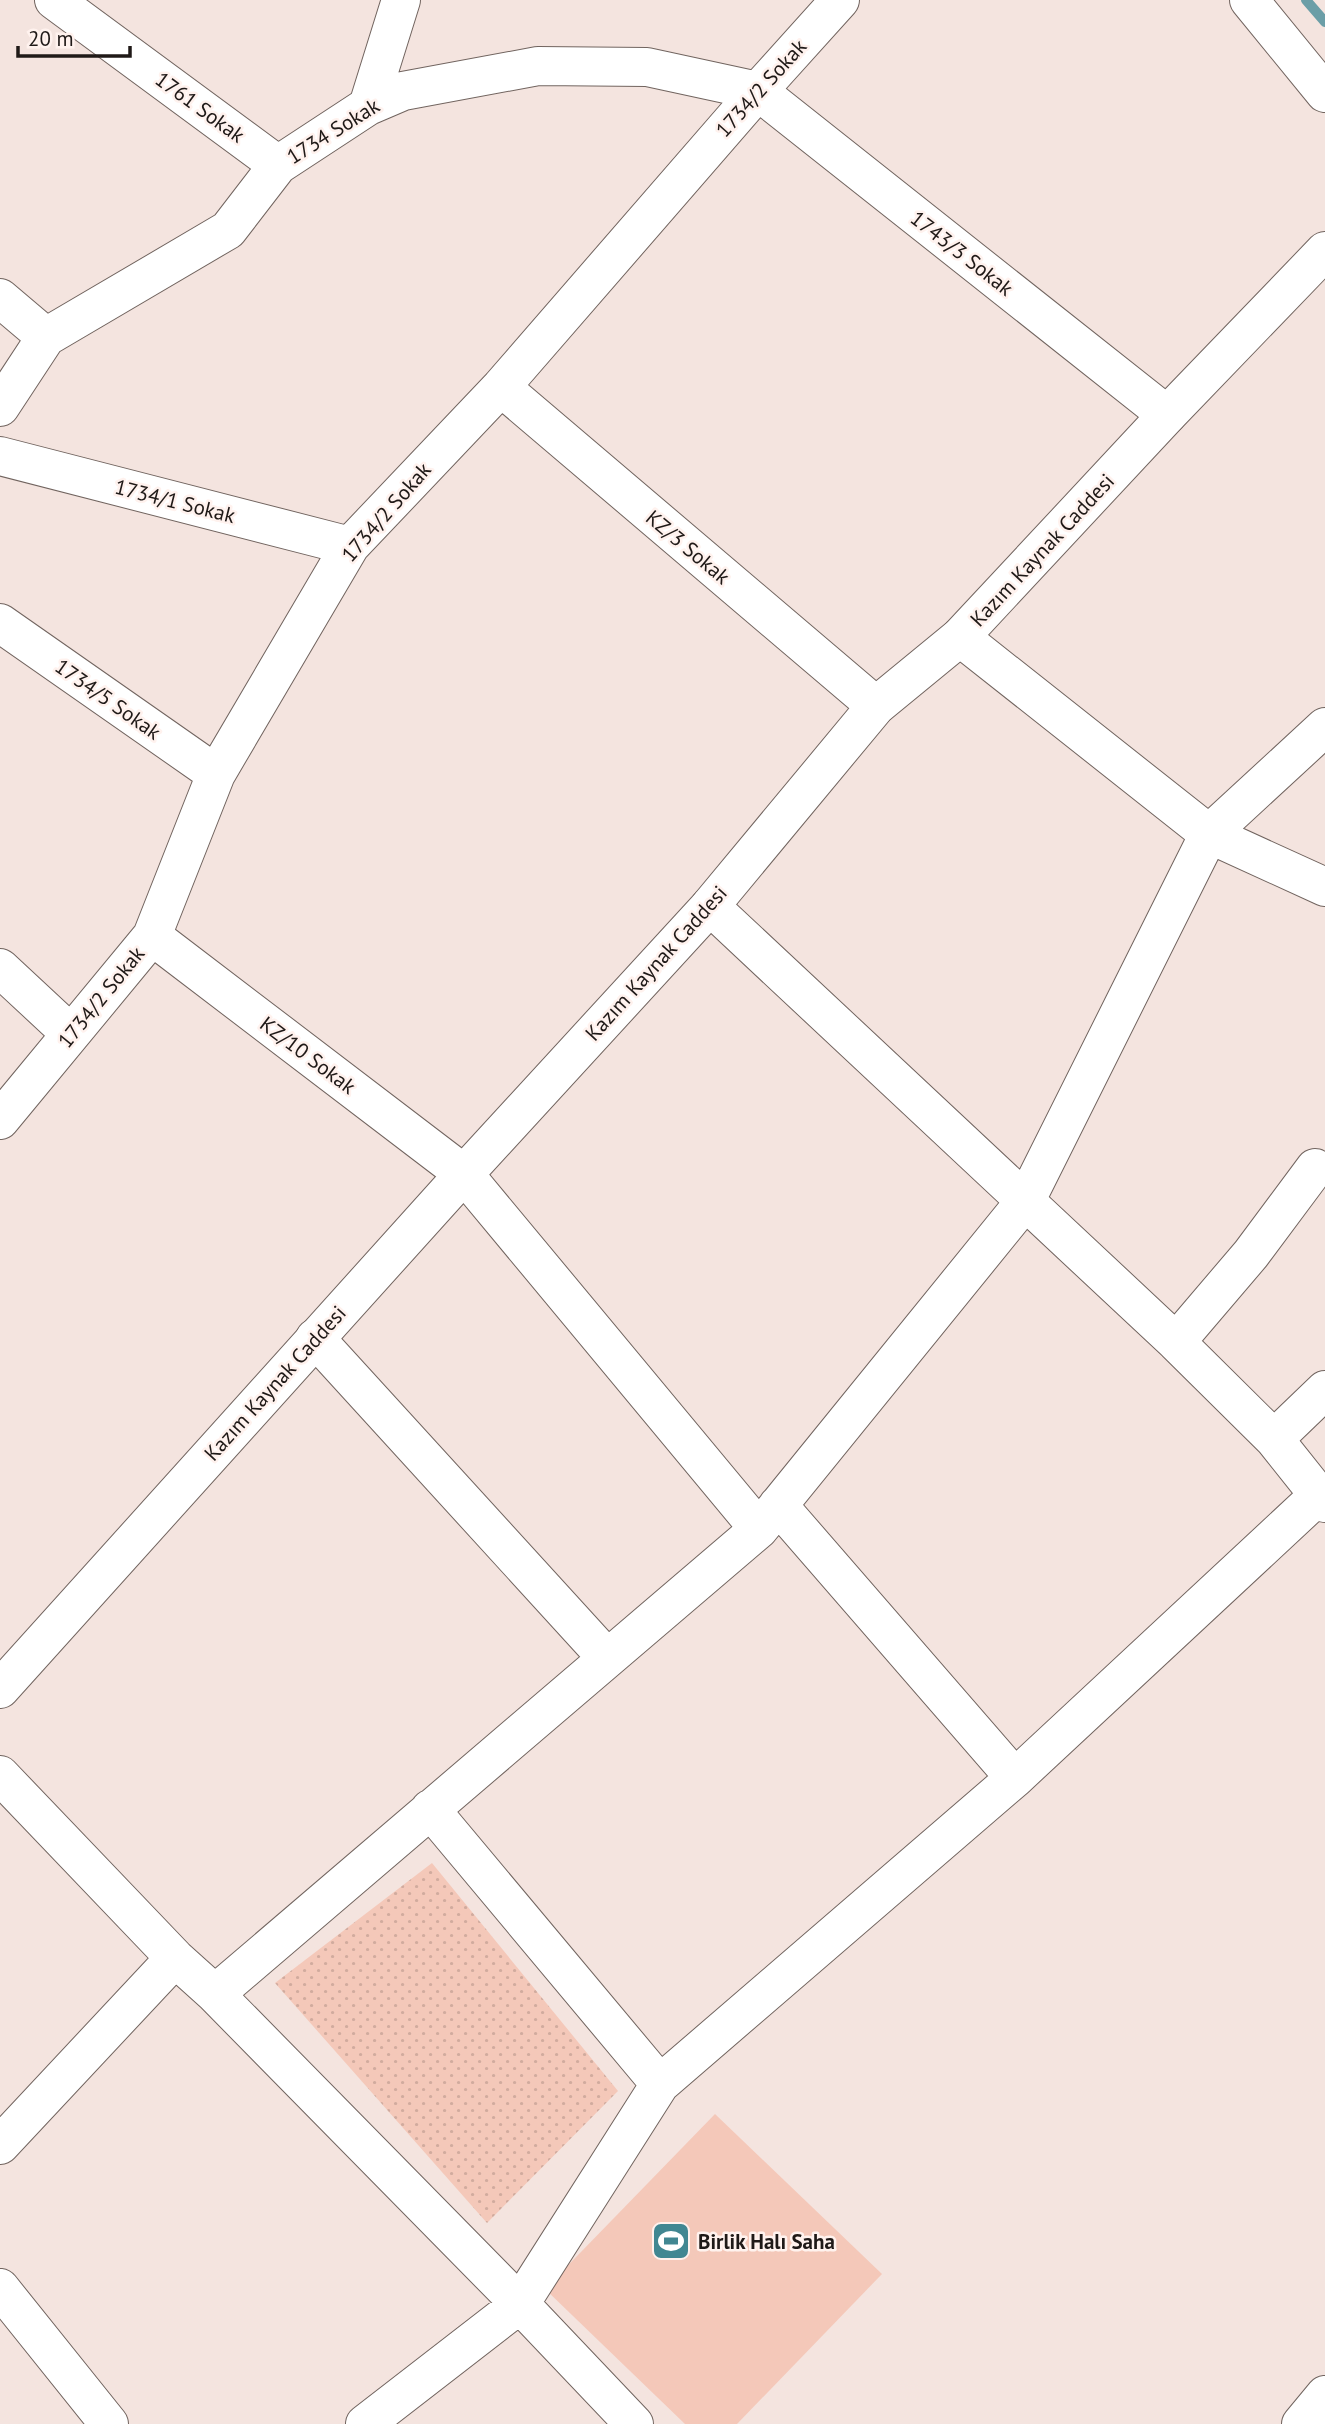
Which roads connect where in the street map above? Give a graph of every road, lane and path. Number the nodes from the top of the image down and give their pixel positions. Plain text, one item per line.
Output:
1 (54, 0) edge
2 (401, 0) edge
3 (840, 0) edge
4 (1249, 0) edge
5 (758, 91) junction
6 (1325, 93) edge
7 (369, 106) junction
8 (278, 165) junction
9 (1325, 251) edge
10 (0, 298) edge
11 (46, 337) junction
12 (501, 387) junction
13 (0, 407) edge
14 (1167, 415) junction
15 (0, 456) edge
16 (350, 546) junction
17 (0, 623) edge
18 (960, 638) junction
19 (876, 706) junction
20 (1325, 727) edge
21 (216, 775) junction
22 (1209, 834) junction
23 (1325, 887) edge
24 (710, 906) junction
25 (152, 936) junction
26 (0, 968) edge
27 (71, 1034) junction
28 (0, 1121) edge
29 (1315, 1168) dead end
30 (464, 1174) junction
31 (1026, 1200) junction
32 (315, 1338) junction
33 (1176, 1342) junction
34 (1325, 1390) edge
35 (1274, 1438) junction
36 (1321, 1499) edge
37 (769, 1517) junction
38 (607, 1658) junction
39 (0, 1689) edge
40 (0, 1775) edge
41 (1015, 1778) junction
42 (430, 1809) junction
43 (174, 1958) junction
44 (215, 1994) junction
45 (660, 2084) junction
46 (0, 2145) edge
47 (0, 2288) edge
48 (520, 2304) junction
49 (1325, 2395) edge
50 (109, 2424) edge
51 (365, 2424) edge
52 (634, 2424) edge
53 (1301, 2424) edge

1 - 8 street, 1761 Sokak
2 - 7 street
3 - 5 street, 1734/2 Sokak
4 - 6 street
5 - 7 street, 1734 Sokak
5 - 12 street, 1734/2 Sokak
5 - 14 street, 1743/3 Sokak
7 - 8 street, 1734 Sokak
8 - 11 street, 1734 Sokak
9 - 14 street, Kazım Kaynak Caddesi
10 - 11 street
11 - 13 street, 1734 Sokak
12 - 16 street, 1734/2 Sokak
12 - 19 street, KZ/3 Sokak
14 - 18 street, Kazım Kaynak Caddesi
15 - 16 street, 1734/1 Sokak
16 - 21 street, 1734/2 Sokak
17 - 21 street, 1734/5 Sokak
18 - 19 street, Kazım Kaynak Caddesi
18 - 22 street
19 - 24 street, Kazım Kaynak Caddesi
20 - 22 street
21 - 25 street, 1734/2 Sokak
22 - 23 street
22 - 31 street
24 - 30 street, Kazım Kaynak Caddesi
24 - 31 street
25 - 27 street, 1734/2 Sokak
25 - 30 street, KZ/10 Sokak
26 - 27 street
27 - 28 street, 1734/2 Sokak
29 - 33 street
30 - 32 street, Kazım Kaynak Caddesi
30 - 37 street, KZ/10 Sokak
31 - 33 street
31 - 37 street
32 - 38 street
32 - 39 street, Kazım Kaynak Caddesi
33 - 35 street
34 - 35 street
35 - 36 street
36 - 41 street
37 - 38 street
37 - 41 street, KZ/10 Sokak
38 - 42 street
40 - 43 street
41 - 45 street
42 - 44 street
42 - 45 street
43 - 44 street
43 - 46 street
44 - 48 street
45 - 48 street
47 - 50 street
48 - 51 street
48 - 52 street
49 - 53 street

